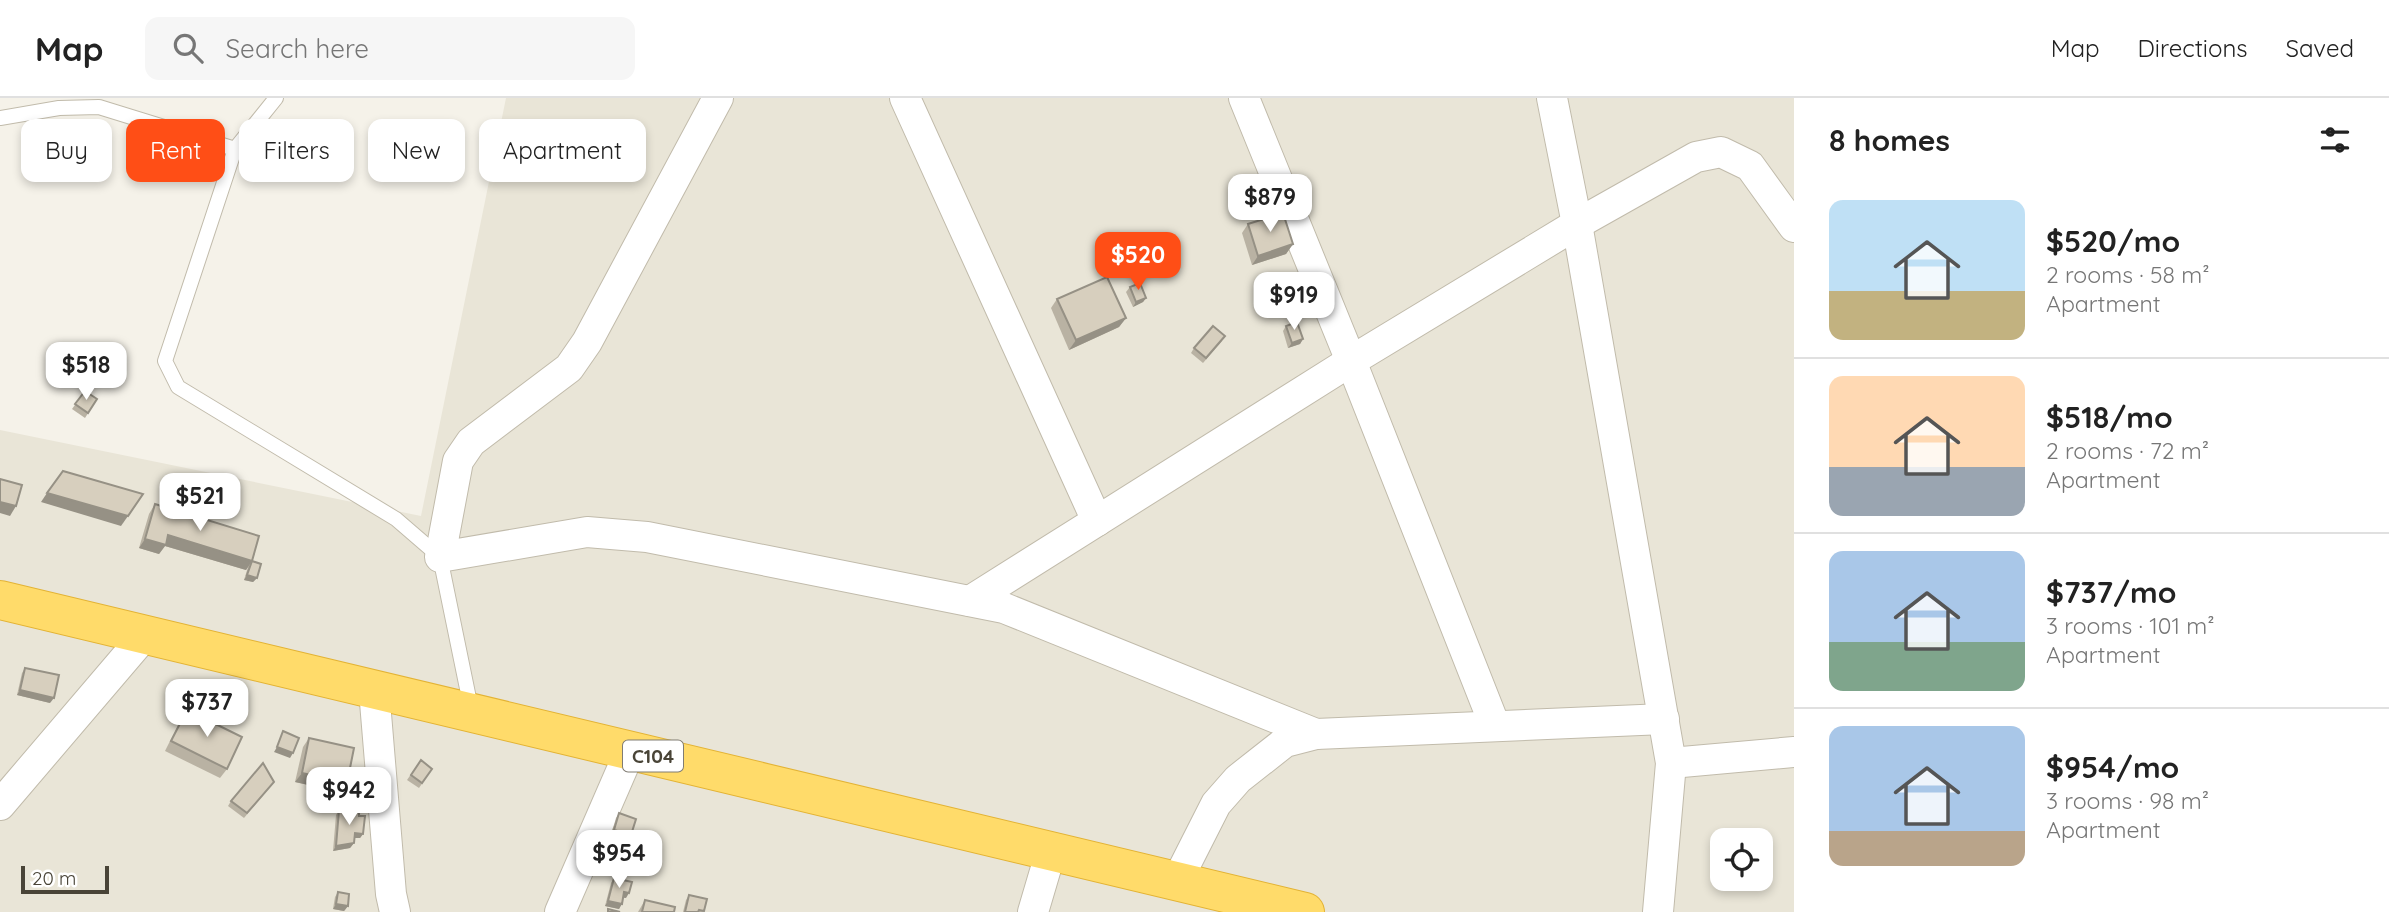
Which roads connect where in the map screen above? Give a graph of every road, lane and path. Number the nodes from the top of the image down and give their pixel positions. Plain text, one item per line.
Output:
1 (113, 98) edge
2 (276, 98) edge
3 (718, 98) edge
4 (905, 98) edge
5 (1244, 98) edge
6 (1552, 98) edge
7 (99, 107) junction
8 (0, 118) edge
9 (235, 149) junction
10 (1577, 224) junction
11 (1794, 227) edge
12 (1351, 361) junction
13 (1097, 521) junction
14 (439, 557) junction
15 (0, 600) edge
16 (970, 601) junction
17 (145, 635) junction
18 (374, 690) junction
19 (472, 713) junction
20 (1664, 719) junction
21 (1495, 726) junction
22 (1316, 734) junction
23 (630, 751) junction
24 (1794, 752) edge
25 (1671, 763) junction
26 (0, 805) edge
27 (1051, 851) junction
28 (1177, 881) junction
29 (395, 912) edge
30 (560, 912) edge
31 (1033, 912) edge
32 (1305, 912) edge
33 (1658, 912) edge

1 - 7 lane
2 - 9 lane
3 - 14 street
4 - 13 street
5 - 12 street
6 - 10 street
7 - 8 lane
7 - 9 lane
9 - 14 lane
10 - 11 street
10 - 12 street
10 - 20 street
12 - 13 street
12 - 21 street
13 - 16 street
14 - 16 street
14 - 19 lane
15 - 17 highway, C104
16 - 22 street
17 - 18 highway, C104
17 - 26 street
18 - 19 highway, C104
18 - 29 street
19 - 23 highway, C104
20 - 21 street
20 - 25 street
21 - 22 street
22 - 28 street
23 - 27 highway, C104
23 - 30 street
24 - 25 street
25 - 33 street
27 - 28 highway, C104
27 - 31 street
28 - 32 highway, C104

